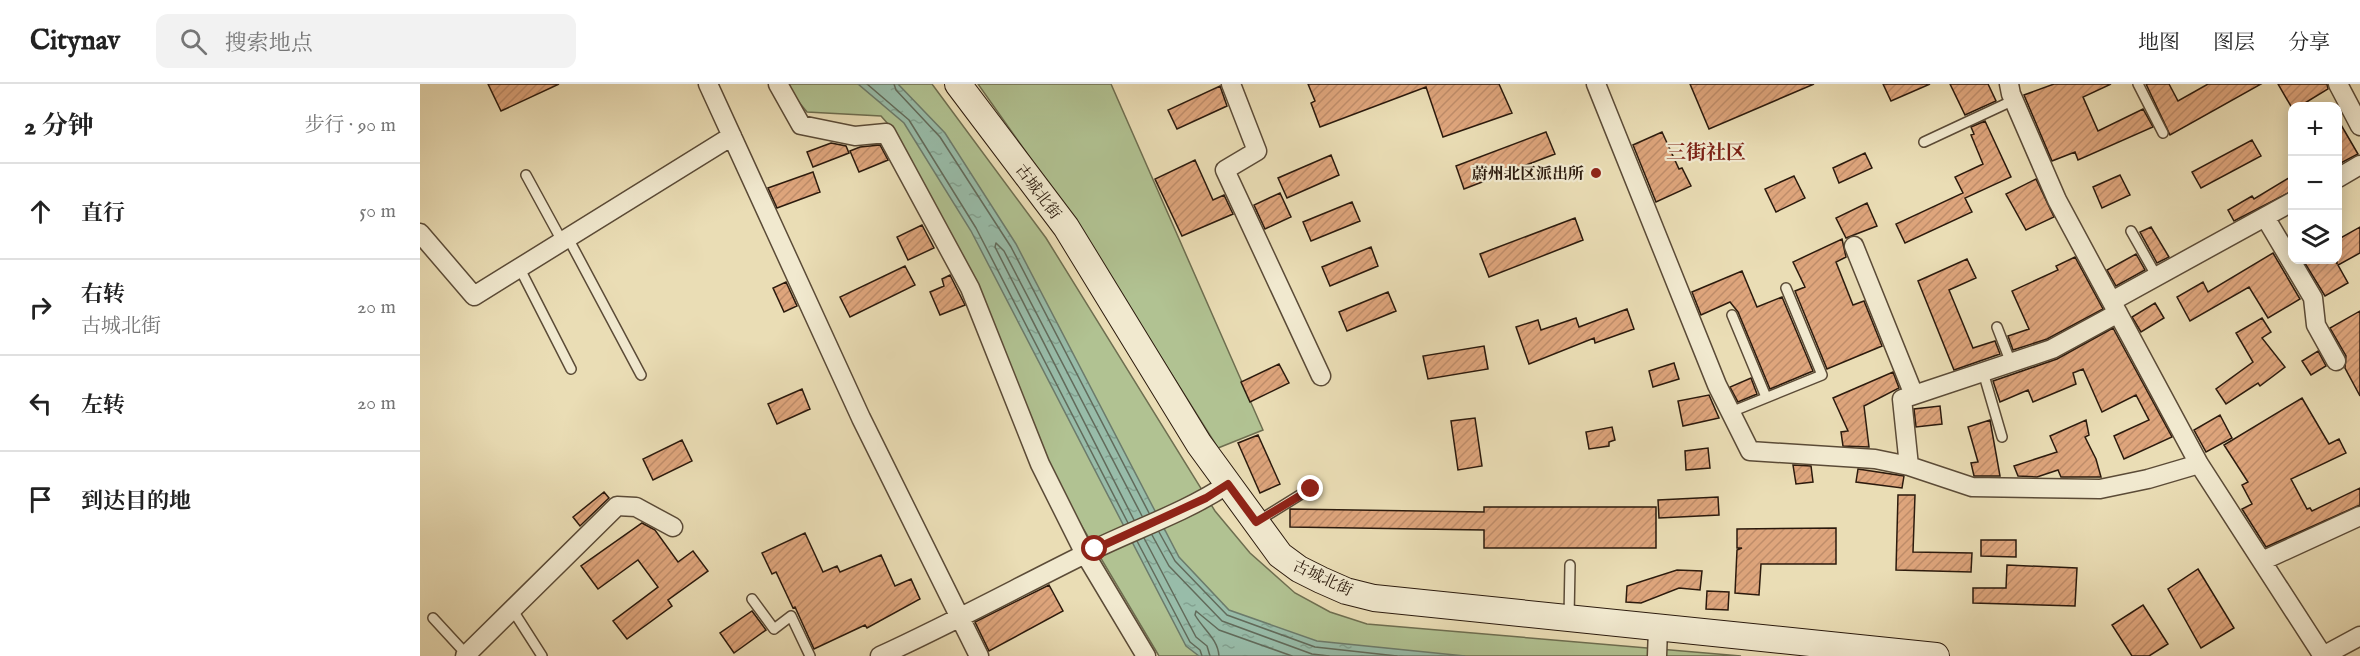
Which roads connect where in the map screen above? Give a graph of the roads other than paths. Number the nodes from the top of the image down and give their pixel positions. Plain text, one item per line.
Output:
1 (708, 84) edge
2 (778, 84) edge
3 (958, 84) edge
4 (1231, 84) edge
5 (1596, 84) edge
6 (2138, 84) edge
7 (2337, 84) edge
8 (2011, 92) edge
9 (2360, 126) edge
10 (2163, 133) dead end
11 (732, 136) junction
12 (1924, 142) dead end
13 (2360, 165) edge
14 (2342, 175) edge
15 (526, 176) dead end
16 (2288, 204) edge
17 (2265, 217) junction
18 (2131, 231) dead end
19 (420, 233) edge
20 (565, 239) junction
21 (1854, 246) dead end
22 (519, 267) junction
23 (2157, 277) junction
24 (1786, 288) dead end
25 (2115, 307) junction
26 (1732, 315) dead end
27 (1997, 327) dead end
28 (2336, 361) dead end
29 (2011, 363) junction
30 (571, 369) dead end
31 (1983, 372) junction
32 (641, 375) dead end
33 (1321, 376) dead end
34 (1914, 396) junction
35 (1766, 397) junction
36 (1731, 412) junction
37 (2002, 437) dead end
38 (2199, 464) junction
39 (1909, 466) junction
40 (1228, 484) junction
41 (1311, 489) dead end
42 (2360, 516) edge
43 (1256, 522) junction
44 (673, 527) dead end
45 (1090, 551) junction
46 (2262, 561) junction
47 (1570, 565) dead end
48 (752, 599) dead end
49 (513, 609) junction
50 (433, 618) dead end
51 (961, 619) junction
52 (1569, 619) junction
53 (2360, 636) edge
54 (1657, 646) edge
55 (467, 655) edge
56 (542, 656) edge
57 (810, 656) edge
58 (880, 656) edge
59 (979, 656) edge
60 (1146, 656) edge
61 (1936, 656) edge
62 (2323, 656) edge

1 - 11 street
2 - 45 street
3 - 40 main road, 古城北街
4 - 33 street
5 - 36 street
6 - 10 lane
7 - 9 street
8 - 12 lane
8 - 25 street
11 - 20 street
11 - 51 street
13 - 14 street
15 - 20 lane
16 - 17 street
17 - 23 street
17 - 28 street
18 - 23 lane
19 - 22 street
20 - 22 street
20 - 32 lane
21 - 34 street
22 - 30 lane
23 - 25 street
24 - 35 lane
25 - 29 street
25 - 38 street
26 - 35 lane
27 - 29 lane
29 - 31 street
31 - 34 street
31 - 37 lane
34 - 39 street
35 - 36 lane
36 - 39 street
38 - 39 street
38 - 46 street
40 - 43 main road, 古城北街
40 - 45 street
41 - 43 lane
42 - 46 street
43 - 52 main road, 古城北街
44 - 49 street
45 - 51 street
45 - 60 street
46 - 62 street
47 - 52 lane
48 - 57 lane
49 - 55 street
49 - 56 lane
50 - 55 lane
51 - 58 street
51 - 59 street
52 - 54 main road, 古城北街
53 - 62 street
54 - 61 main road, 古城北街

